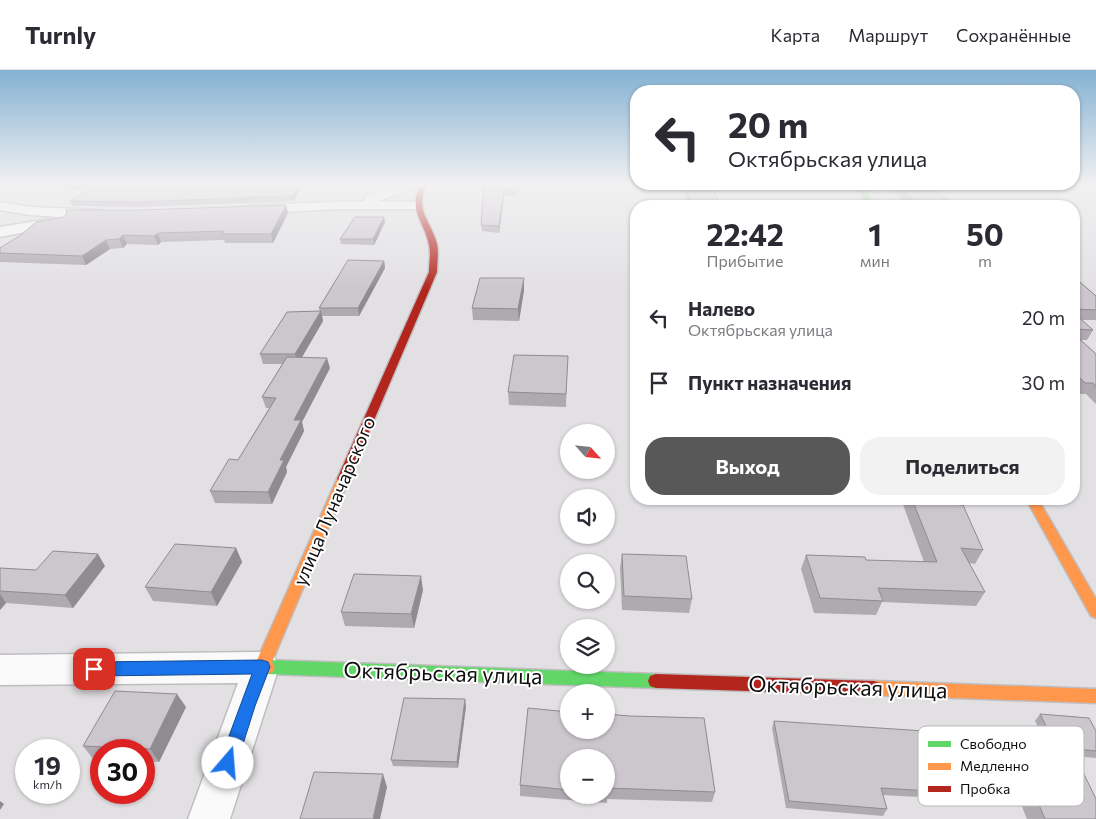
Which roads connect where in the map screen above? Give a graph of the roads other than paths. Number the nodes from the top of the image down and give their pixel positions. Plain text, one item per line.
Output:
1 (66, 220) edge
2 (422, 220) edge
3 (35, 227) junction
4 (0, 232) edge
5 (0, 247) edge
6 (1035, 505) edge
7 (1096, 612) edge
8 (262, 667) junction
9 (0, 670) edge
10 (1096, 696) edge
11 (209, 819) edge

1 - 3 street
2 - 8 main road, улица Луначарского
3 - 4 street
3 - 5 street
6 - 7 main road
8 - 9 street, Октябрьская улица
8 - 10 main road, Октябрьская улица
8 - 11 street, улица Луначарского

